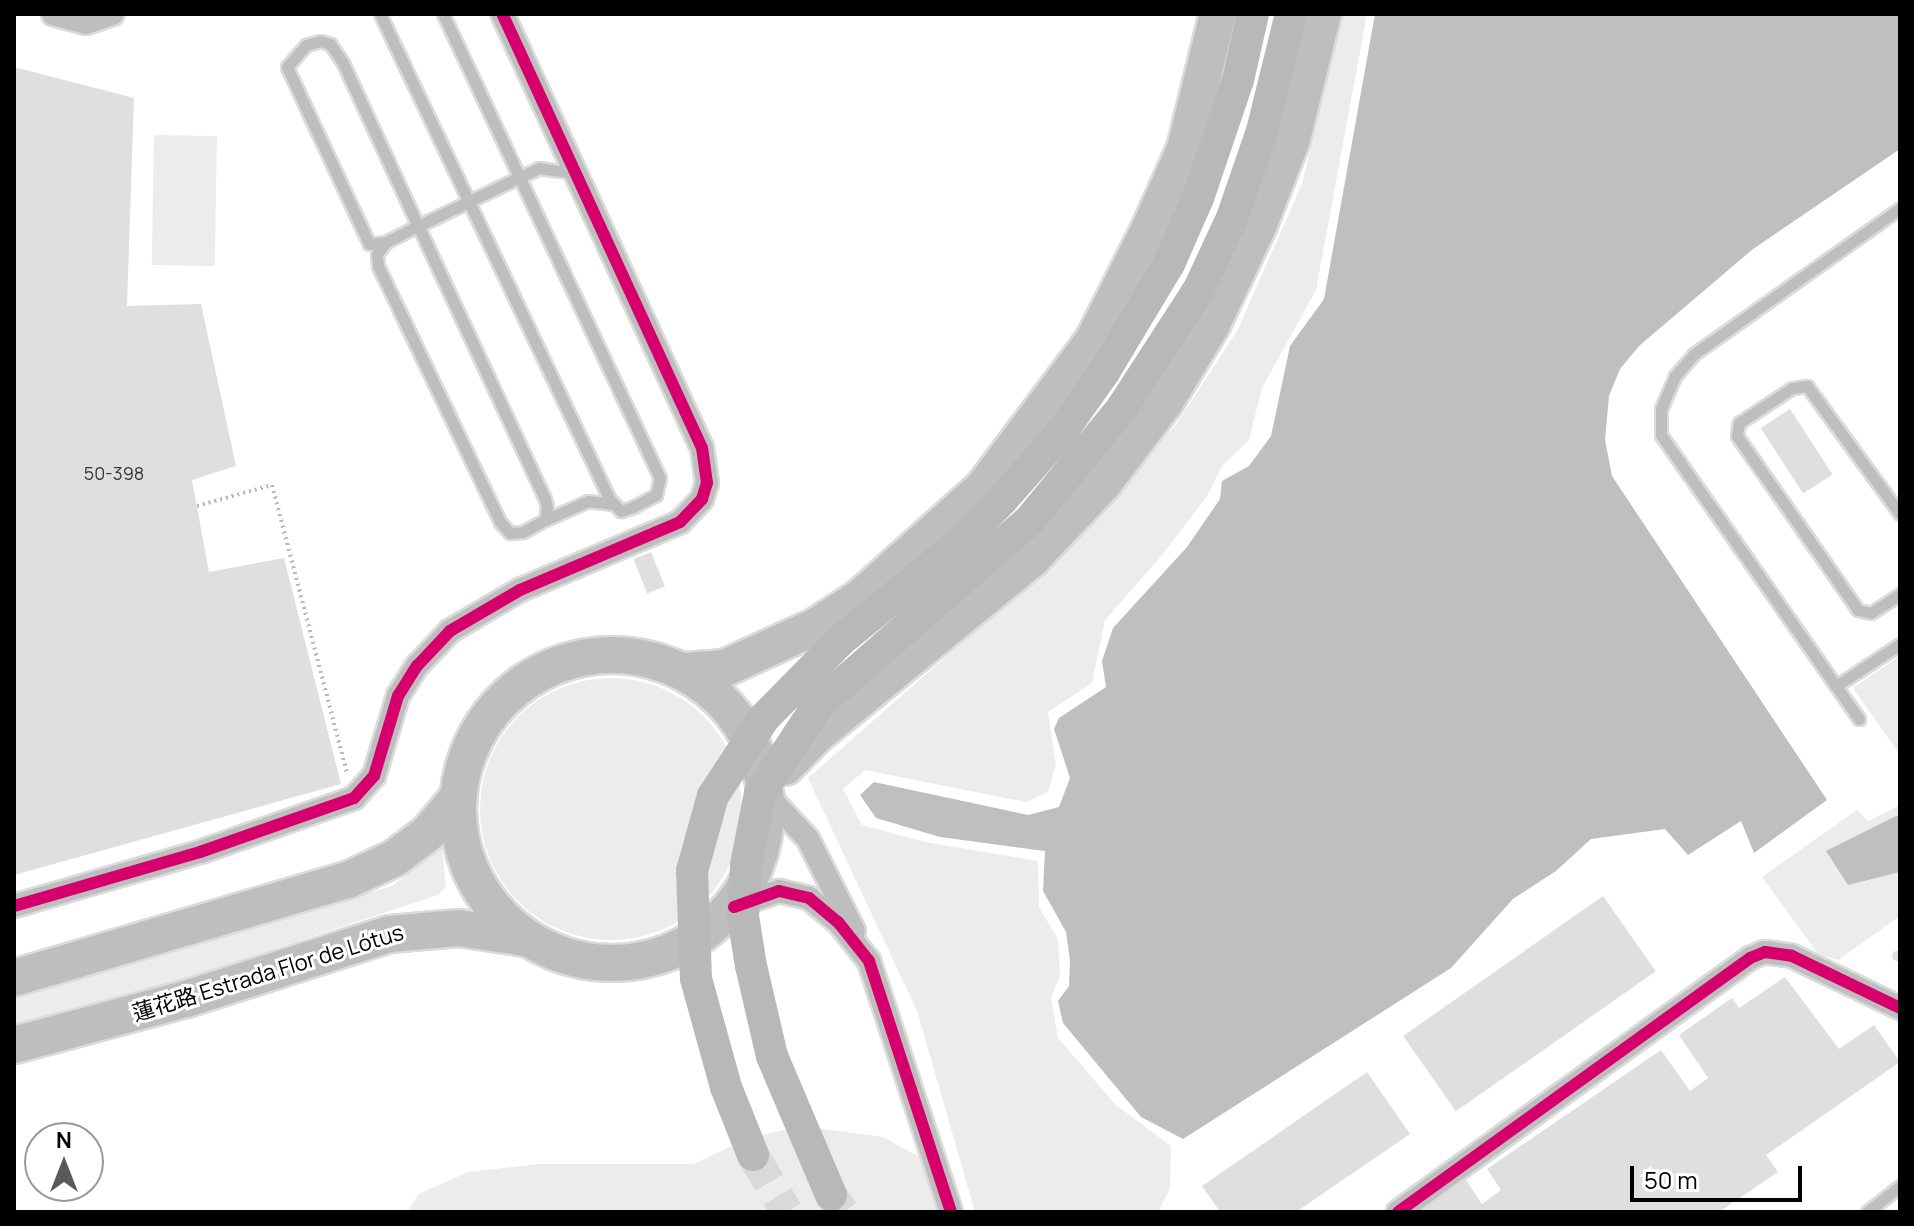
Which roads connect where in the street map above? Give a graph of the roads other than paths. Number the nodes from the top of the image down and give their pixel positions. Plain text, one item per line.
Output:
1 (53, 14) edge
2 (112, 14) edge
3 (380, 14) edge
4 (443, 14) edge
5 (502, 14) edge
6 (1218, 14) edge
7 (1253, 14) edge
8 (1291, 14) edge
9 (1323, 14) edge
10 (556, 135) junction
11 (539, 168) junction
12 (574, 173) junction
13 (520, 177) junction
14 (470, 201) junction
15 (1900, 208) edge
16 (418, 226) junction
17 (386, 242) junction
18 (613, 504) junction
19 (1900, 514) edge
20 (545, 520) junction
21 (1900, 594) edge
22 (1900, 644) edge
23 (684, 671) junction
24 (1836, 686) junction
25 (1859, 719) dead end
26 (767, 795) junction
27 (456, 800) junction
28 (14, 906) edge
29 (734, 907) junction
30 (525, 938) junction
31 (869, 961) junction
32 (14, 978) edge
33 (1900, 1008) edge
34 (14, 1045) edge
35 (753, 1155) tunnel mouth
36 (1900, 1186) edge
37 (831, 1195) tunnel mouth
38 (951, 1212) edge
39 (1398, 1212) edge
40 (1867, 1212) edge

1 - 2 street
3 - 14 lane
4 - 13 lane
5 - 10 street
6 - 23 main road
7 - 35 main road, bridge
8 - 37 main road, bridge
9 - 26 main road
10 - 11 lane
10 - 12 street
11 - 12 lane
11 - 13 lane
12 - 28 street
13 - 14 lane
13 - 18 lane
14 - 16 lane
14 - 18 lane
15 - 24 lane
16 - 17 lane
16 - 17 lane
16 - 20 lane
17 - 20 lane
18 - 20 lane
19 - 21 lane
22 - 24 lane
23 - 26 main road
23 - 27 main road
24 - 25 lane
26 - 29 main road
26 - 31 street
27 - 30 main road
27 - 32 main road
29 - 30 main road
29 - 31 street
30 - 34 main road, 蓮花路 Estrada Flor de Lótus
31 - 38 street
33 - 39 street
36 - 40 lane

